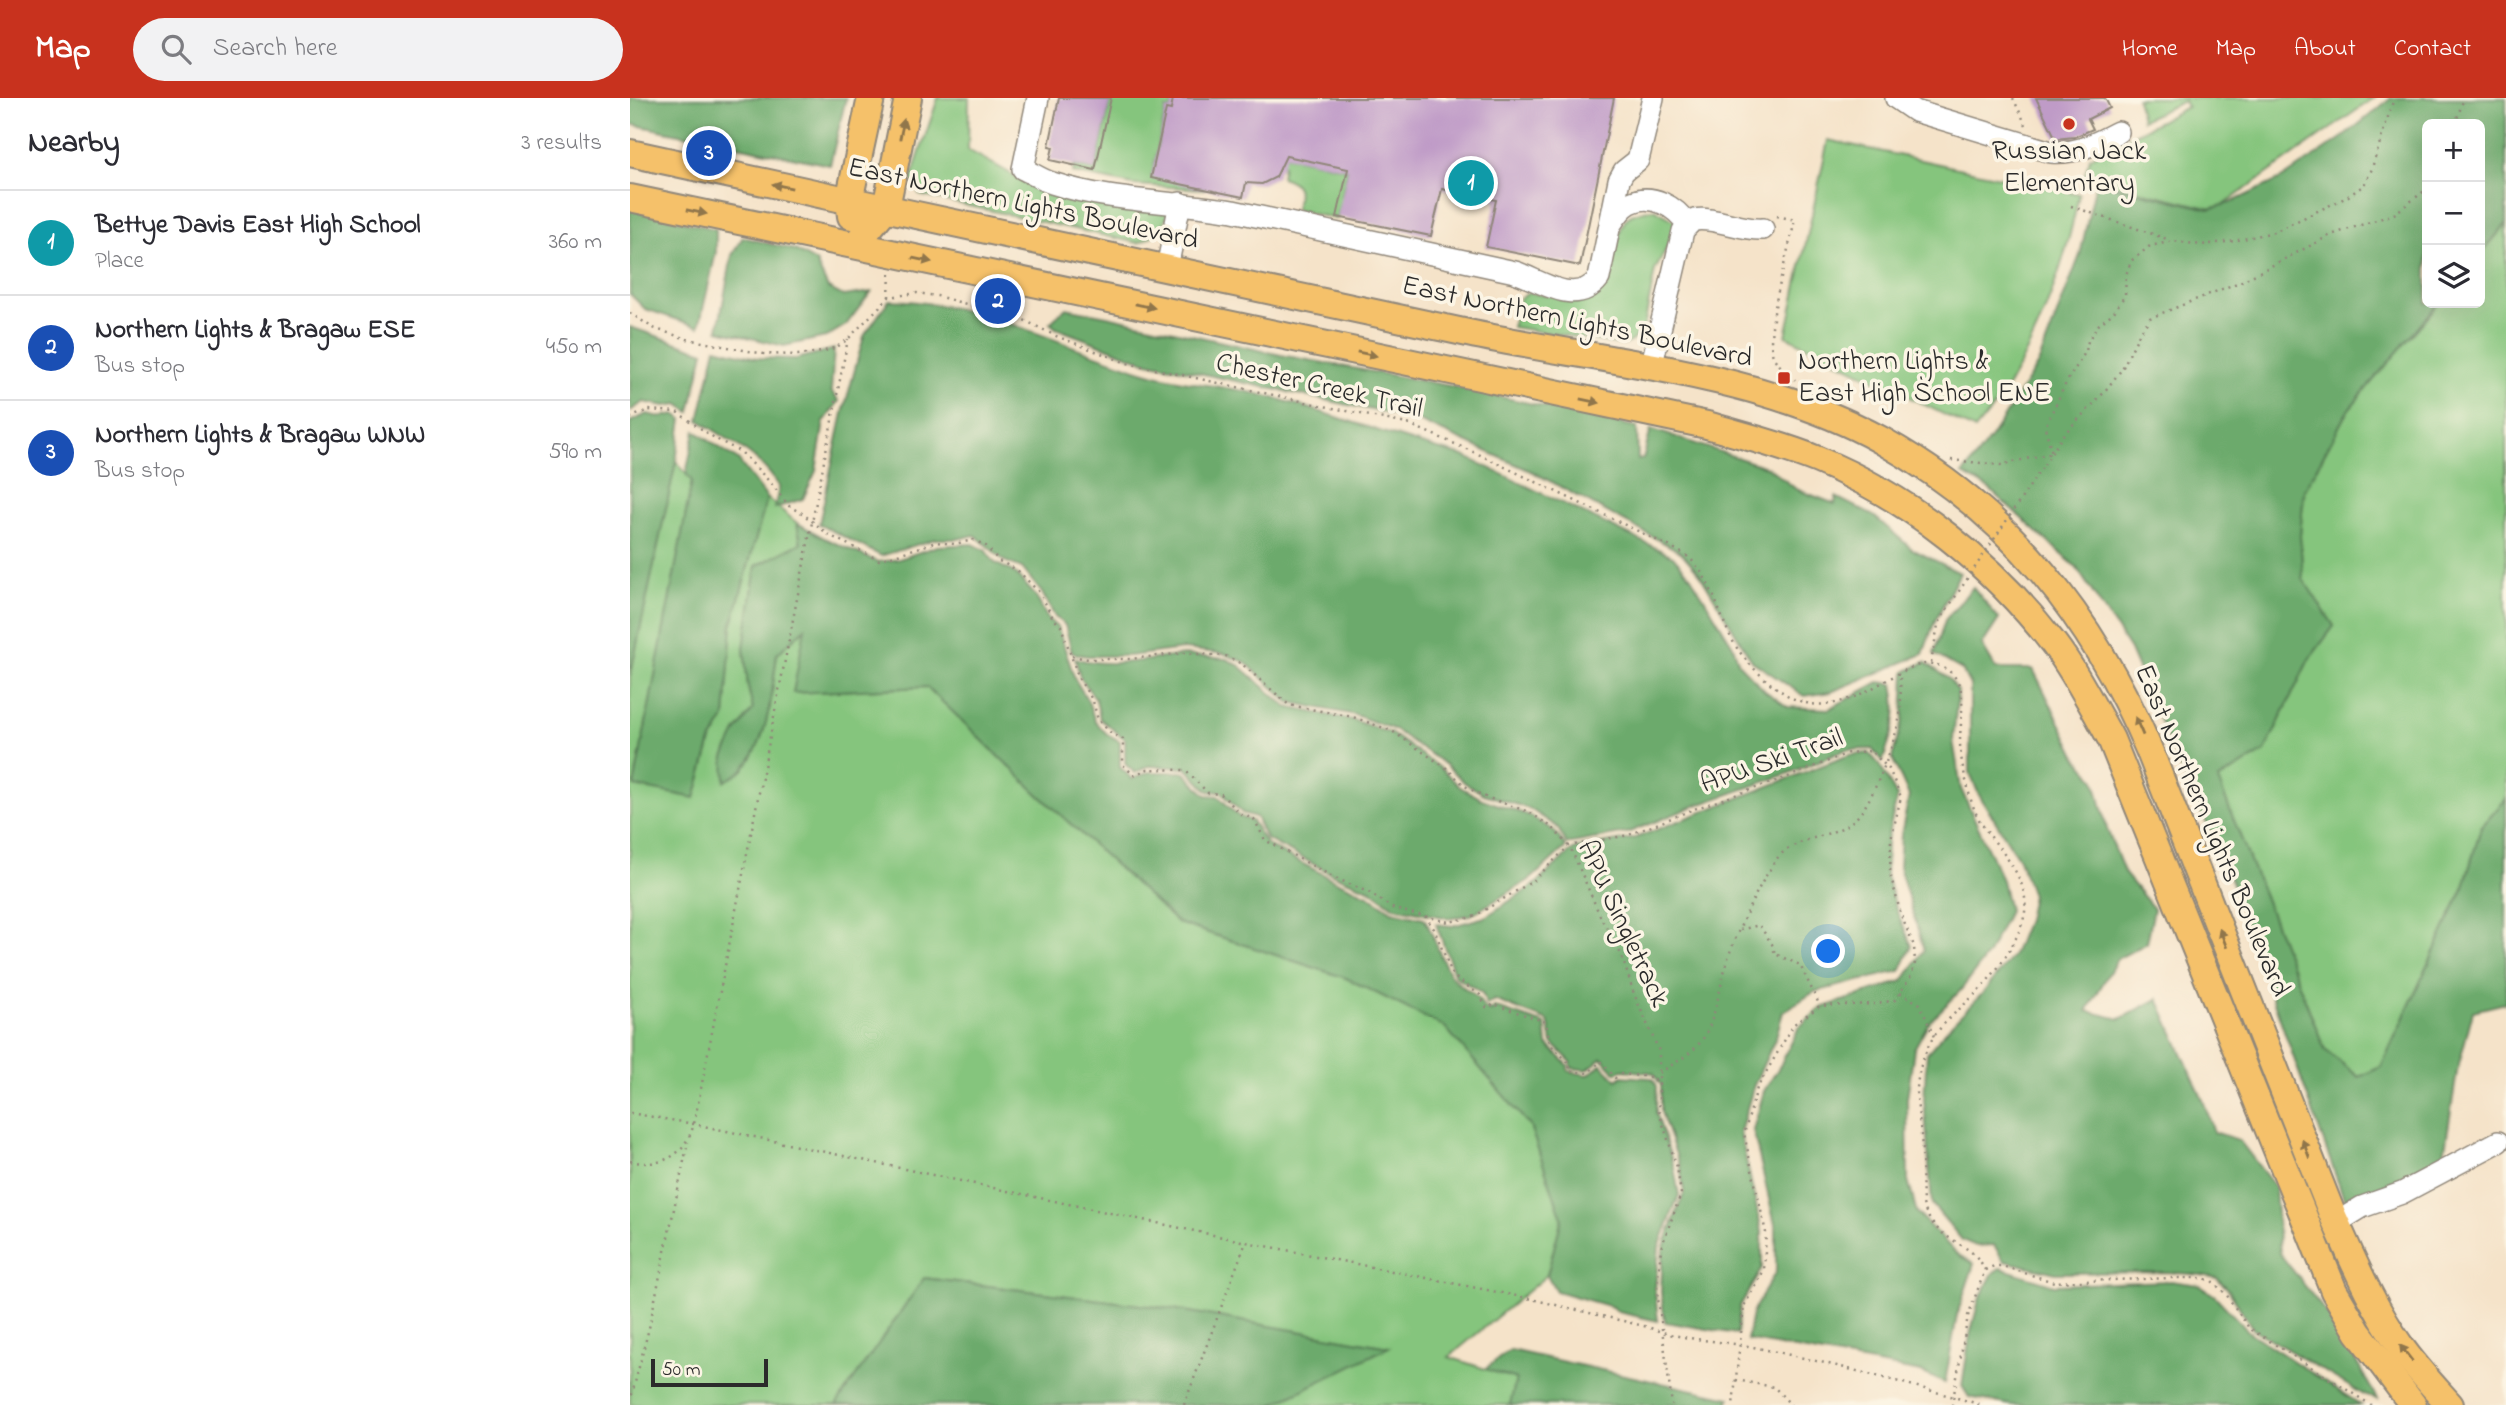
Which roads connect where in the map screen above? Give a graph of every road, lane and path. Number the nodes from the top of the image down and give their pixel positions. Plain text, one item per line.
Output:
1 (871, 98) edge
2 (908, 98) edge
3 (1038, 98) edge
4 (1653, 98) edge
5 (1896, 98) edge
6 (2013, 98) edge
7 (2394, 98) edge
8 (2464, 98) edge
9 (2457, 119) edge
10 (2118, 132) dead end
11 (2036, 147) junction
12 (630, 153) edge
13 (2422, 193) edge
14 (630, 198) edge
15 (849, 201) junction
16 (1180, 203) junction
17 (2071, 206) dead end
18 (886, 208) junction
19 (1768, 222) joint
20 (1611, 224) junction
21 (1688, 225) junction
22 (2174, 241) junction
23 (855, 245) junction
24 (1167, 268) junction
25 (890, 269) dead end
26 (889, 297) junction
27 (630, 313) edge
28 (848, 338) junction
29 (1651, 368) junction
30 (1797, 383) dead end
31 (630, 418) edge
32 (2052, 453) junction
33 (1945, 460) dead end
34 (811, 522) junction
35 (1071, 655) junction
36 (1931, 663) junction
37 (1900, 674) junction
38 (1884, 764) junction
39 (1569, 846) junction
40 (1425, 916) junction
41 (1740, 930) junction
42 (1900, 993) junction
43 (1819, 1006) junction
44 (1934, 1037) junction
45 (1659, 1073) junction
46 (1659, 1085) junction
47 (630, 1113) edge
48 (694, 1124) junction
49 (688, 1141) junction
50 (2498, 1142) dead end
51 (630, 1161) edge
52 (2336, 1223) junction
53 (1246, 1242) junction
54 (1985, 1270) junction
55 (1664, 1334) junction
56 (1738, 1345) junction
57 (1736, 1380) junction
58 (1954, 1397) junction
59 (630, 1402) edge
60 (1184, 1405) edge
61 (1672, 1405) edge
62 (1733, 1405) edge
63 (1791, 1405) edge
64 (1952, 1405) edge
65 (1982, 1405) edge
66 (2371, 1405) edge
67 (2413, 1405) edge
68 (2450, 1405) edge

1 - 15 main road
18 -> 2 main road
3 - 16 lane
4 - 20 lane
5 - 11 lane
6 - 11 path
7 - 22 path
8 - 9 path
10 - 11 lane
15 -> 12 main road, East Northern Lights Boulevard
13 - 32 path
14 -> 23 main road, East Northern Lights Boulevard
15 - 18 main road, East Northern Lights Boulevard
15 - 23 main road
16 - 20 lane
16 - 24 lane
17 - 22 path
18 - 23 main road
18 - 24 main road, East Northern Lights Boulevard
19 - 21 lane
19 - 30 path
20 - 21 lane
21 - 29 lane
22 - 32 path
23 -> 67 main road, East Northern Lights Boulevard
24 - 29 main road, East Northern Lights Boulevard
25 - 26 path
26 - 28 path
26 - 37 path, Chester Creek Trail
27 - 28 path
28 - 34 path
52 -> 29 main road, East Northern Lights Boulevard
31 - 34 path
32 - 33 path
32 - 36 path, bridge
34 - 35 path
34 - 48 path
35 - 39 path, APU Singletrack
35 - 40 path
36 - 37 path, Chester Creek Trail
36 - 44 path
37 - 38 path
38 - 39 path, APU Ski Trail
38 - 41 path
38 - 42 path, APU Ski Trail
39 - 40 path
39 - 45 path, APU Singletrack
40 - 46 path
41 - 43 path
41 - 45 path
42 - 43 path
42 - 44 path
43 - 56 path
44 - 54 path
45 - 46 path, APU Singletrack
46 - 55 path, APU Singletrack
47 - 48 path
48 - 49 path
48 - 53 path
49 - 51 path
49 - 59 path
50 - 52 lane
68 -> 52 main road, East Northern Lights Boulevard
53 - 55 path
53 - 60 path
54 - 58 path
54 - 66 path
55 - 56 path
55 - 61 path, APU Singletrack
56 - 57 path
56 - 58 path
57 - 62 path
57 - 63 path
58 - 64 path
58 - 65 path

